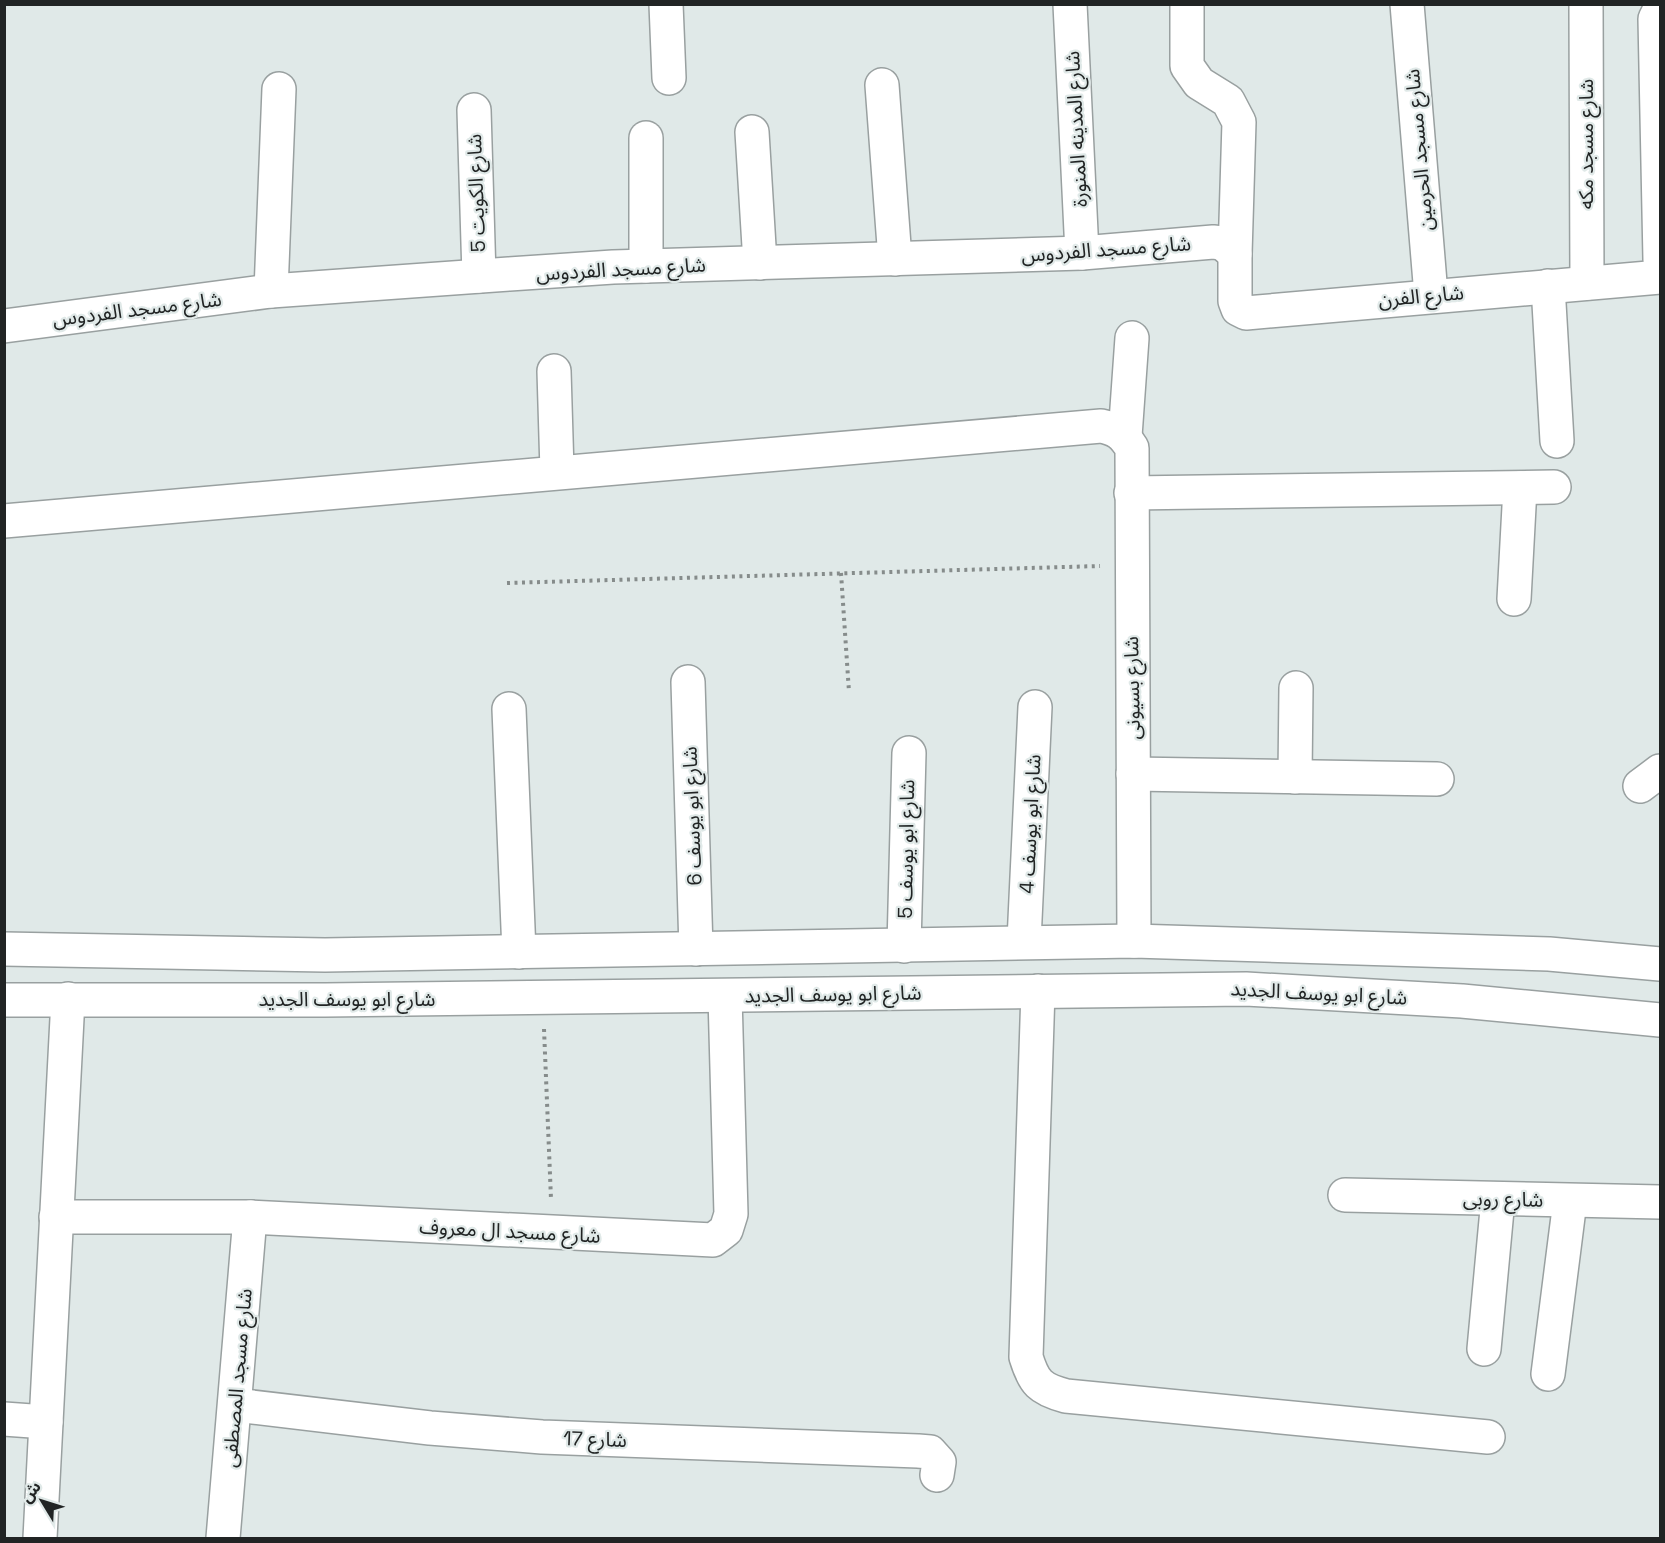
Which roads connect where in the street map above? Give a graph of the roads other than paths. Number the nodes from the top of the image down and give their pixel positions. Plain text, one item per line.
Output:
1 (666, 4) edge
2 (1070, 4) edge
3 (1187, 4) edge
4 (1407, 4) edge
5 (1586, 4) edge
6 (1660, 9) edge
7 (669, 78) dead end
8 (882, 85) dead end
9 (279, 89) dead end
10 (474, 110) dead end
11 (752, 132) dead end
12 (646, 138) dead end
13 (1082, 253) junction
14 (1235, 254) junction
15 (894, 259) junction
16 (1660, 260) edge
17 (760, 263) junction
18 (646, 266) junction
19 (479, 276) junction
20 (1660, 277) edge
21 (1587, 282) junction
22 (1548, 286) junction
23 (271, 291) junction
24 (1431, 295) junction
25 (4, 326) edge
26 (1132, 338) dead end
27 (554, 371) dead end
28 (1125, 436) junction
29 (1557, 441) dead end
30 (557, 471) junction
31 (1554, 487) dead end
32 (1520, 488) junction
33 (1131, 493) junction
34 (4, 521) edge
35 (1514, 600) dead end
36 (688, 682) dead end
37 (1296, 688) dead end
38 (1035, 707) dead end
39 (509, 709) dead end
40 (909, 753) dead end
41 (1133, 774) junction
42 (1295, 777) junction
43 (1437, 779) dead end
44 (1024, 941) junction
45 (1134, 941) junction
46 (904, 946) junction
47 (4, 949) edge
48 (696, 949) junction
49 (519, 952) junction
50 (324, 956) junction
51 (1660, 964) edge
52 (1038, 991) junction
53 (725, 996) junction
54 (68, 999) junction
55 (4, 1000) edge
56 (325, 1000) junction
57 (1660, 1020) edge
58 (1345, 1196) dead end
59 (1498, 1199) junction
60 (1570, 1201) junction
61 (1660, 1202) edge
62 (56, 1217) junction
63 (250, 1217) junction
64 (1484, 1349) dead end
65 (1548, 1374) dead end
66 (235, 1405) junction
67 (4, 1419) edge
68 (46, 1422) junction
69 (1488, 1437) dead end
70 (938, 1475) dead end
71 (40, 1539) edge
72 (224, 1539) edge

1 - 7 street
2 - 13 street, شارع المدينه المنورة
3 - 14 street
4 - 24 street, شارع مسجد الحرمين
5 - 21 street, شارع مسجد مكه
6 - 16 street
8 - 15 street
9 - 23 street
10 - 19 street, شارع الكويت 5
11 - 17 street
12 - 18 street
13 - 14 street, شارع مسجد الفردوس
13 - 15 street, شارع مسجد الفردوس
14 - 24 street, شارع الفرن
15 - 17 street, شارع مسجد الفردوس
17 - 18 street, شارع مسجد الفردوس
18 - 19 street, شارع مسجد الفردوس
19 - 23 street, شارع مسجد الفردوس
20 - 21 street, شارع الفرن
21 - 22 street, شارع الفرن
22 - 24 street, شارع الفرن
22 - 29 street
23 - 25 street, شارع مسجد الفردوس
26 - 28 street, شارع بسيونى
27 - 30 street
28 - 30 street
28 - 33 street, شارع بسيونى
30 - 34 street
31 - 32 street
32 - 33 street
32 - 35 street
33 - 41 street, شارع بسيونى
36 - 48 street, شارع ابو يوسف 6
37 - 42 street
38 - 44 street, شارع ابو يوسف 4
39 - 49 street
40 - 46 street, شارع ابو يوسف 5
41 - 42 street
41 - 45 street, شارع بسيونى
42 - 43 street
44 - 45 street
44 - 46 street
45 - 51 street
46 - 48 street
47 - 50 street
48 - 49 street
49 - 50 street
50 - 56 street
52 - 53 street, شارع ابو يوسف الجديد
52 - 57 street, شارع ابو يوسف الجديد
52 - 69 street
53 - 56 street, شارع ابو يوسف الجديد
53 - 63 street, شارع مسجد ال معروف
54 - 55 street, شارع ابو يوسف الجديد
54 - 56 street, شارع ابو يوسف الجديد
54 - 62 street
58 - 59 street, شارع روبى
59 - 60 street, شارع روبى
59 - 64 street
60 - 61 street, شارع روبى
60 - 65 street
62 - 63 street, شارع مسجد ال معروف
62 - 68 street
63 - 66 street, شارع مسجد المصطفى
66 - 70 street, شارع 17
66 - 72 street, شارع مسجد المصطفى
67 - 68 street
68 - 71 street

